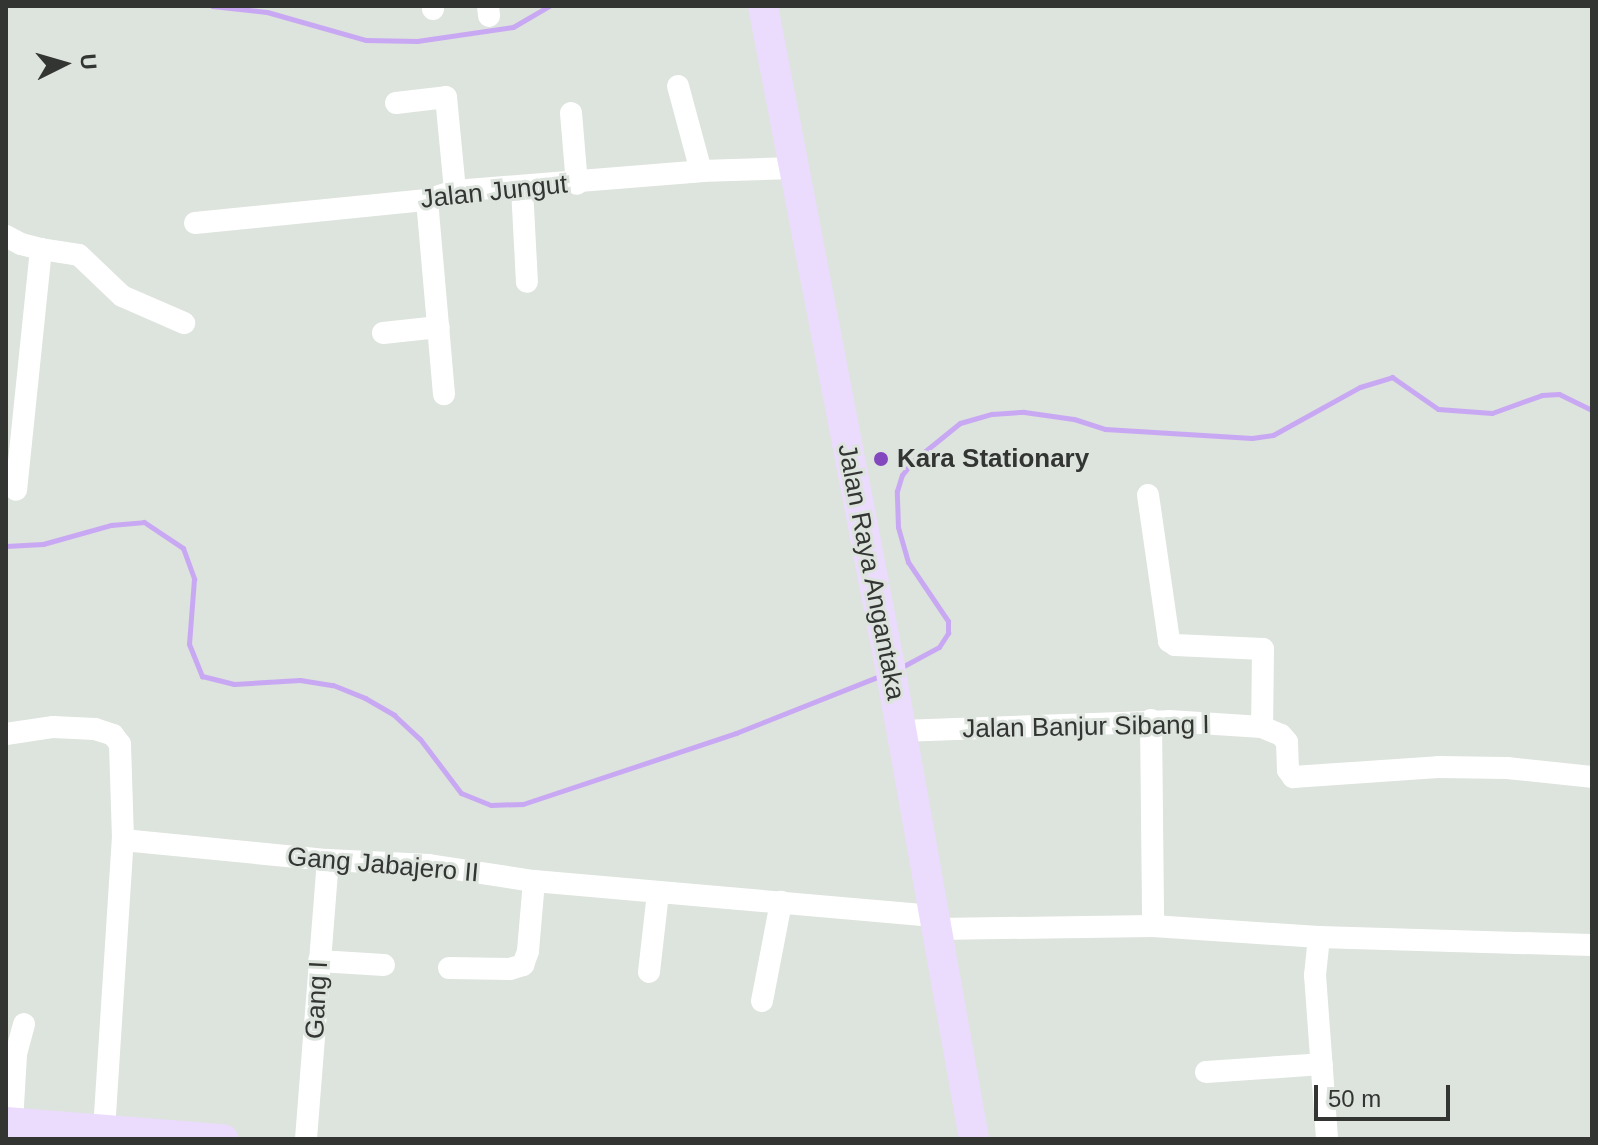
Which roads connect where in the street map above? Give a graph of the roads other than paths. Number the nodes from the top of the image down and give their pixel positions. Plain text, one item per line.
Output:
1 (763, 6) edge
2 (678, 86) dead end
3 (396, 103) dead end
4 (571, 113) dead end
5 (794, 168) junction
6 (701, 171) junction
7 (577, 184) junction
8 (522, 188) junction
9 (455, 191) junction
10 (427, 200) junction
11 (195, 223) dead end
12 (6, 236) edge
13 (41, 249) junction
14 (527, 282) dead end
15 (184, 323) dead end
16 (439, 327) junction
17 (383, 333) dead end
18 (444, 394) dead end
19 (16, 490) dead end
20 (1148, 495) dead end
21 (1151, 720) junction
22 (1262, 727) junction
23 (916, 731) junction
24 (6, 734) edge
25 (1592, 777) edge
26 (123, 840) junction
27 (328, 860) junction
28 (534, 881) junction
29 (658, 893) junction
30 (781, 902) junction
31 (934, 922) junction
32 (1153, 926) junction
33 (1319, 937) junction
34 (1592, 945) edge
35 (319, 961) junction
36 (384, 965) dead end
37 (449, 968) dead end
38 (649, 972) dead end
39 (762, 1001) dead end
40 (24, 1024) dead end
41 (1322, 1064) junction
42 (1206, 1072) dead end
43 (9, 1122) edge
44 (104, 1130) junction
45 (223, 1139) edge
46 (306, 1139) edge
47 (974, 1139) edge
48 (1327, 1139) edge

1 - 5 main road, Jalan Raya Angantaka
2 - 6 street
3 - 9 street
4 - 7 street
5 - 6 street, Jalan Jungut
5 - 23 main road, Jalan Raya Angantaka
6 - 7 street, Jalan Jungut
7 - 8 street, Jalan Jungut
8 - 9 street, Jalan Jungut
8 - 14 street
9 - 10 street, Jalan Jungut
10 - 11 street, Jalan Jungut
10 - 16 street
12 - 13 street
13 - 15 street
13 - 19 street
16 - 17 street
16 - 18 street
20 - 22 street
21 - 22 street, Jalan Banjur Sibang I
21 - 23 street, Jalan Banjur Sibang I
21 - 32 street
22 - 25 street, Jalan Banjur Sibang I
23 - 31 main road, Jalan Raya Angantaka
24 - 26 street
26 - 27 street, Gang Jabajero II
26 - 44 street
27 - 28 street, Gang Jabajero II
27 - 35 street, Gang I
28 - 29 street, Gang Jabajero II
28 - 37 street
29 - 30 street, Gang Jabajero II
29 - 38 street
30 - 31 street, Gang Jabajero II
30 - 39 street
31 - 32 street, Gang Jabajero II
31 - 47 main road, Jalan Raya Angantaka
32 - 33 street, Gang Jabajero II
33 - 34 street, Gang Jabajero II
33 - 41 street
35 - 36 street
35 - 46 street, Gang I
40 - 43 street
41 - 42 street
41 - 48 street
43 - 44 main road
44 - 45 main road

